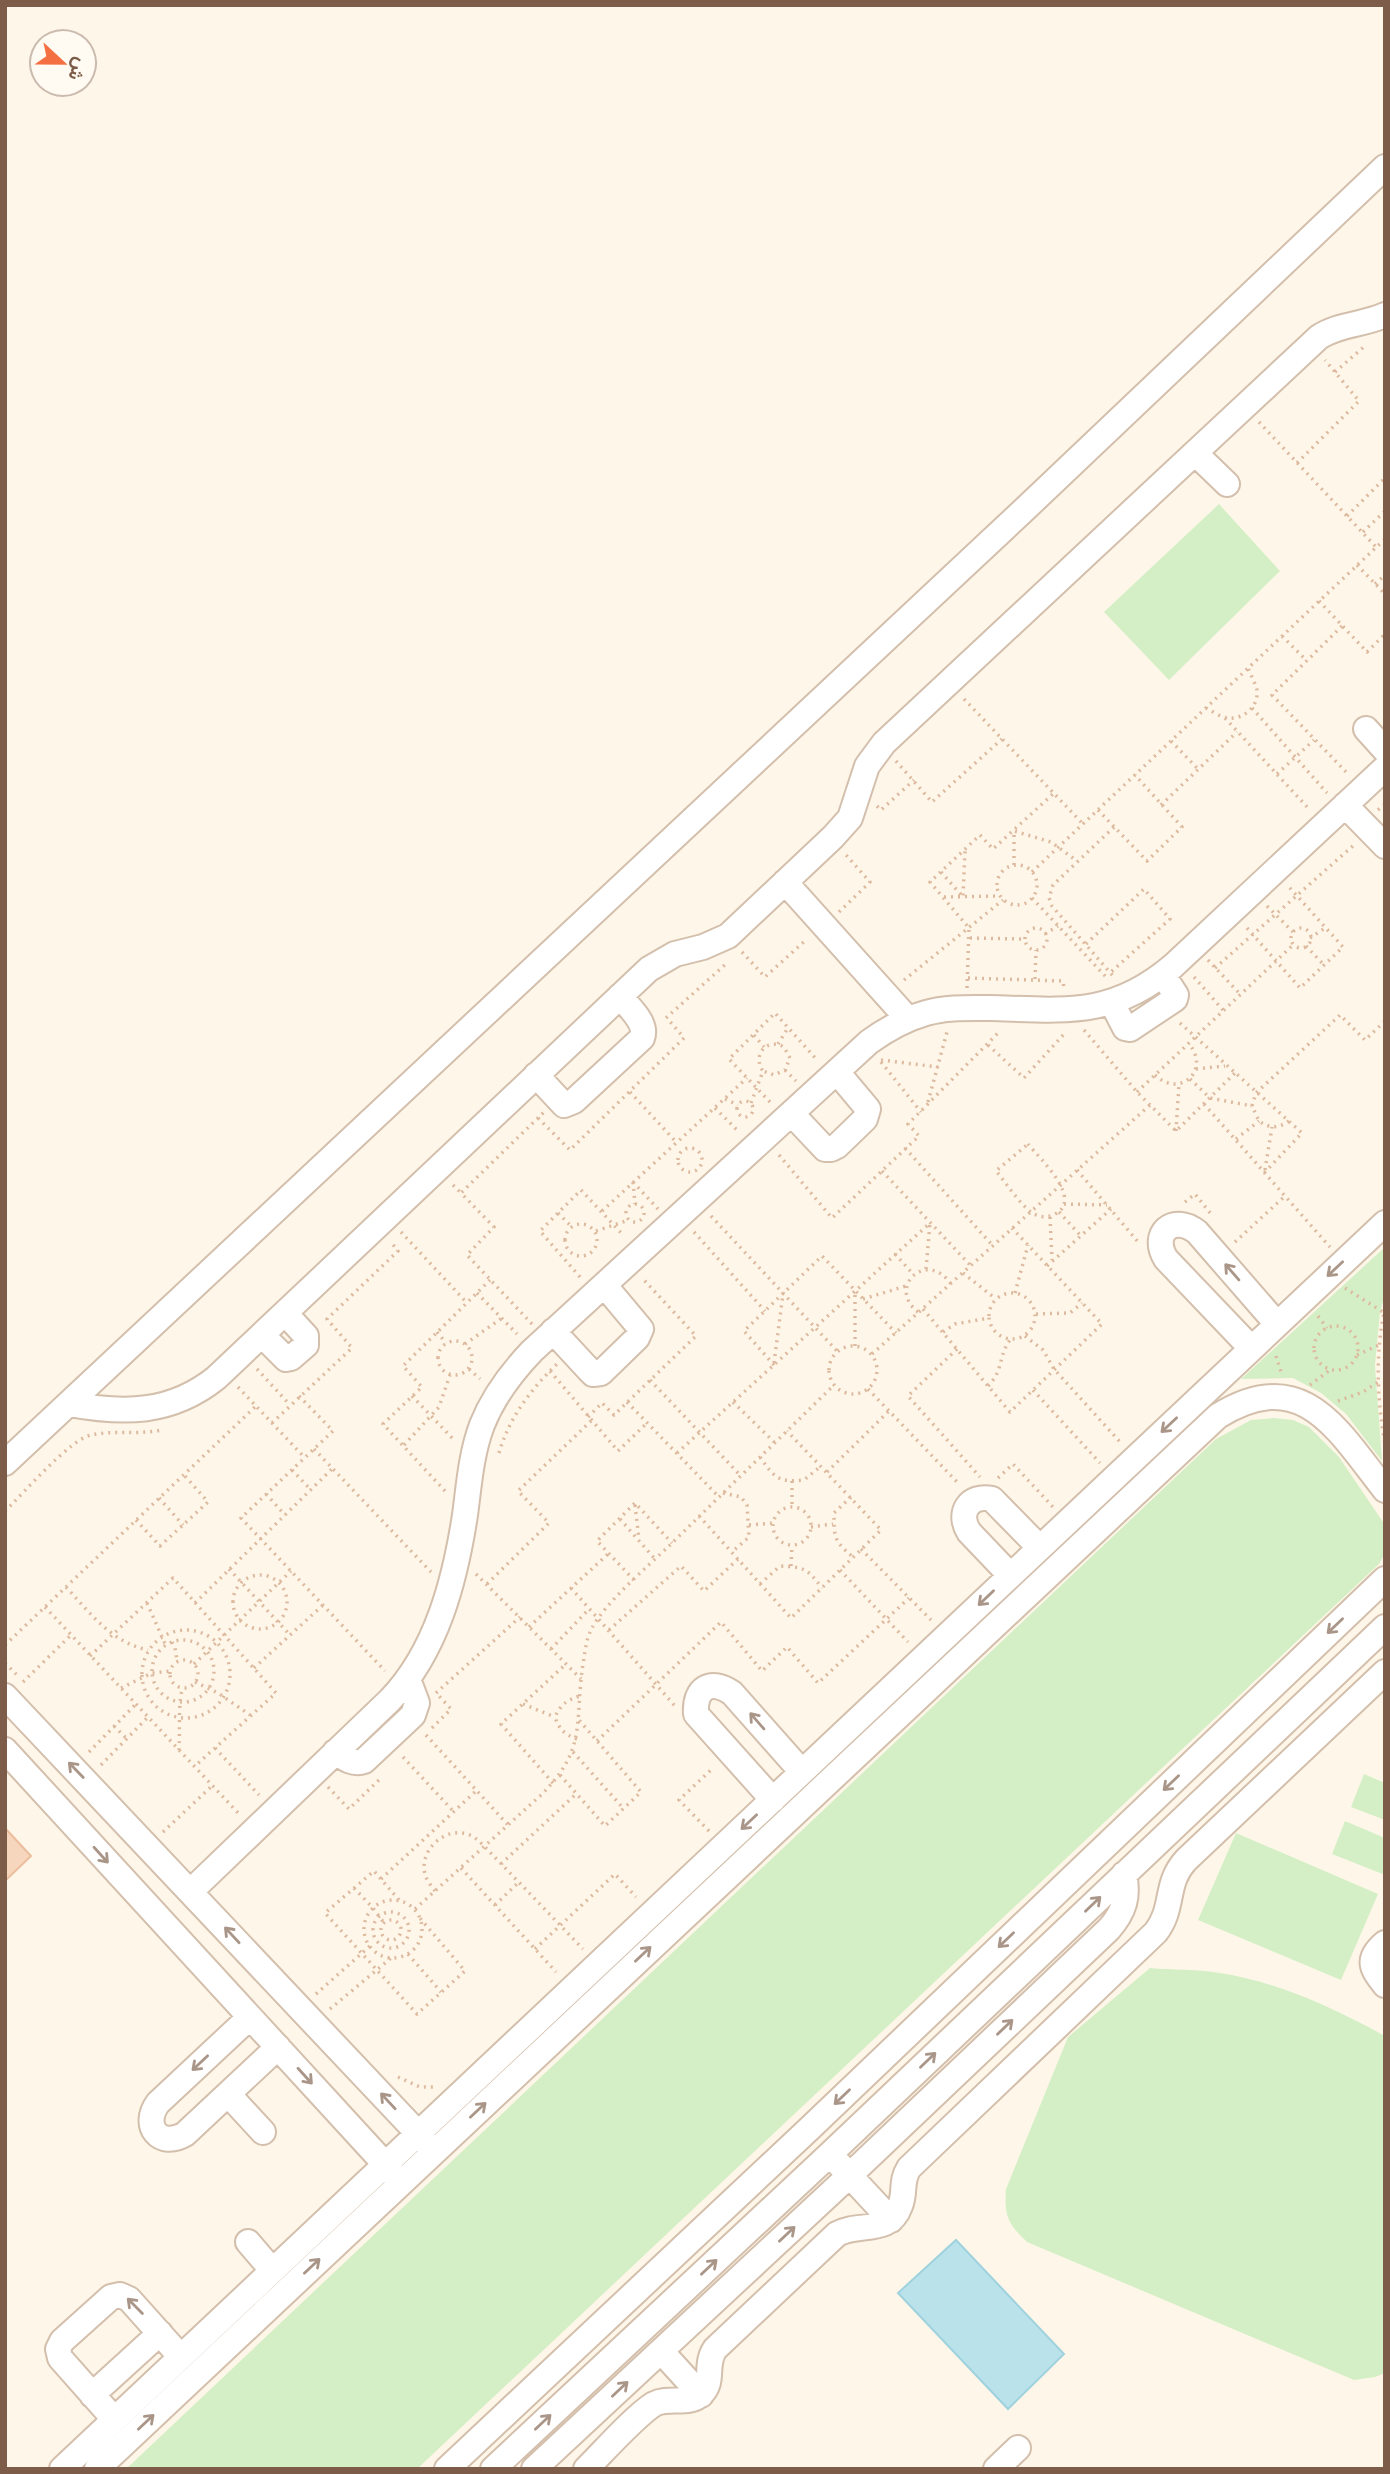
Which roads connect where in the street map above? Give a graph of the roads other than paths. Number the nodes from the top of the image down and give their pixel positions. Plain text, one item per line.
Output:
1 (1385, 167) edge
2 (1385, 315) edge
3 (1195, 453) junction
4 (1227, 484) dead end
5 (1366, 729) dead end
6 (1385, 750) edge
7 (1385, 768) edge
8 (1343, 807) junction
9 (1385, 846) edge
10 (785, 882) junction
11 (1163, 975) junction
12 (620, 996) junction
13 (1116, 1011) junction
14 (908, 1019) junction
15 (836, 1074) junction
16 (536, 1075) junction
17 (782, 1109) junction
18 (1385, 1223) edge
19 (594, 1283) junction
20 (285, 1313) junction
21 (1277, 1324) junction
22 (542, 1325) junction
23 (262, 1335) junction
24 (1251, 1348) junction
25 (69, 1404) junction
26 (5, 1463) edge
27 (1385, 1490) edge
28 (1039, 1547) junction
29 (1010, 1575) junction
30 (1385, 1579) edge
31 (1385, 1626) edge
32 (1385, 1672) edge
33 (5, 1696) edge
34 (5, 1750) edge
35 (802, 1772) junction
36 (773, 1800) junction
37 (1124, 1874) junction
38 (191, 1891) junction
39 (1385, 1943) edge
40 (1385, 1984) edge
41 (250, 2017) junction
42 (278, 2047) junction
43 (228, 2094) junction
44 (808, 2129) junction
45 (263, 2132) dead end
46 (426, 2141) junction
47 (830, 2154) junction
48 (384, 2163) junction
49 (849, 2175) junction
50 (402, 2182) junction
51 (891, 2220) junction
52 (248, 2242) dead end
53 (272, 2270) junction
54 (160, 2333) junction
55 (661, 2351) junction
56 (180, 2356) junction
57 (92, 2395) junction
58 (701, 2395) junction
59 (114, 2419) junction
60 (1018, 2448) dead end
61 (452, 2467) edge
62 (62, 2469) edge
63 (97, 2469) edge
64 (493, 2469) edge
65 (534, 2469) edge
66 (586, 2469) edge
67 (996, 2469) edge

1 - 25 street
2 - 3 street
3 - 4 street
3 - 10 street
5 - 6 street
7 - 8 street
8 - 9 street
8 - 11 street
10 - 12 street
10 - 14 street
11 - 13 street
11 - 13 street
12 - 16 street
12 - 16 street
13 - 14 street
14 - 15 street
15 - 17 street
15 - 17 street
16 - 20 street
17 - 19 street
18 -> 21 street
19 - 22 street
19 - 22 street
20 - 23 street
20 - 23 street
21 - 24 street
21 -> 24 street
22 - 38 street
23 - 25 street
24 -> 28 street
25 - 26 street
46 -> 27 street
28 - 29 street
28 - 29 street
29 -> 35 street
30 -> 44 street
31 - 37 street
32 - 51 street
38 -> 33 street
34 -> 41 street
35 - 36 street
35 -> 36 street
36 -> 46 street
47 -> 37 street
49 -> 37 street
46 -> 38 street
39 - 40 street
41 - 42 street
41 -> 43 street
42 - 43 street
42 -> 48 street
43 - 45 street
44 - 47 street
44 - 61 street
46 - 48 street
46 - 50 street
47 - 49 street
64 -> 47 street
48 - 50 street
48 - 53 street
49 - 51 street
55 -> 49 street
63 -> 50 street
51 - 58 street
52 - 53 street
53 - 56 street
54 - 56 street
54 - 57 street
54 -> 57 street
55 - 58 street
65 -> 55 street
56 - 59 street
57 - 59 street
58 - 66 street
59 - 62 street
60 - 67 street

